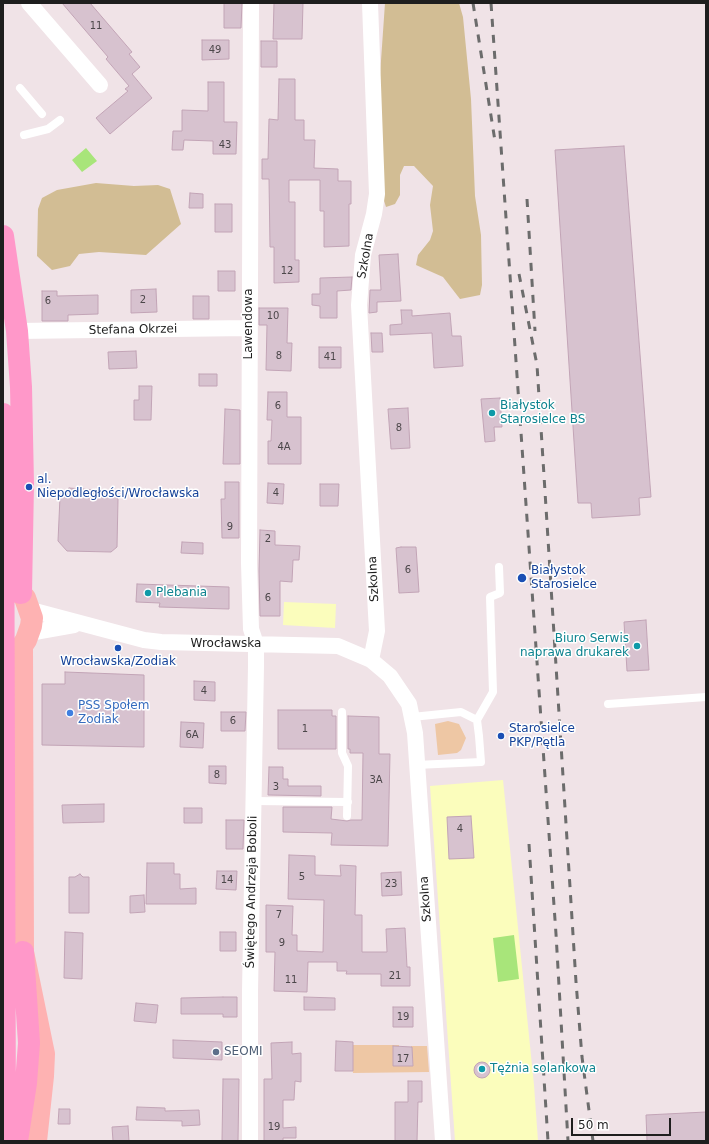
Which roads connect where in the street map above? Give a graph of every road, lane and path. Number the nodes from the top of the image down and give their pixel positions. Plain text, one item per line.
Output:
1 (29, 3) edge
2 (251, 3) edge
3 (370, 3) edge
4 (100, 85) dead end
5 (20, 88) dead end
6 (42, 114) dead end
7 (60, 120) dead end
8 (24, 135) dead end
9 (3, 236) edge
10 (249, 328) junction
11 (17, 331) junction
12 (3, 414) edge
13 (499, 567) dead end
14 (18, 593) edge
15 (80, 624) junction
16 (256, 644) junction
17 (17, 648) edge
18 (371, 660) junction
19 (706, 697) edge
20 (608, 704) dead end
21 (342, 712) dead end
22 (412, 717) junction
23 (477, 720) junction
24 (416, 764) junction
25 (253, 800) junction
26 (348, 802) junction
27 (347, 816) dead end
28 (23, 952) junction
29 (5, 1141) edge
30 (17, 1141) edge
31 (36, 1141) edge
32 (250, 1141) edge
33 (443, 1141) edge

1 - 4 street
2 - 10 street, Lawendowa
3 - 18 street, Szkolna
5 - 6 lane
7 - 8 lane
9 - 11 main road
10 - 11 street, Stefana Okrzei
10 - 16 street, Lawendowa
11 - 14 main road
12 - 29 main road
13 - 23 lane
14 - 15 street, Wrocławska
14 - 17 main road
15 - 16 street, Wrocławska
15 - 17 street, Wrocławska
16 - 18 street, Wrocławska
16 - 25 street, Świętego Andrzeja Boboli
17 - 28 main road
18 - 22 street, Szkolna
19 - 20 lane
21 - 26 lane
22 - 23 lane
22 - 24 street, Szkolna
23 - 24 lane
24 - 33 street, Szkolna
25 - 26 lane
25 - 32 street, Świętego Andrzeja Boboli
26 - 27 lane
28 - 30 main road
28 - 31 main road

